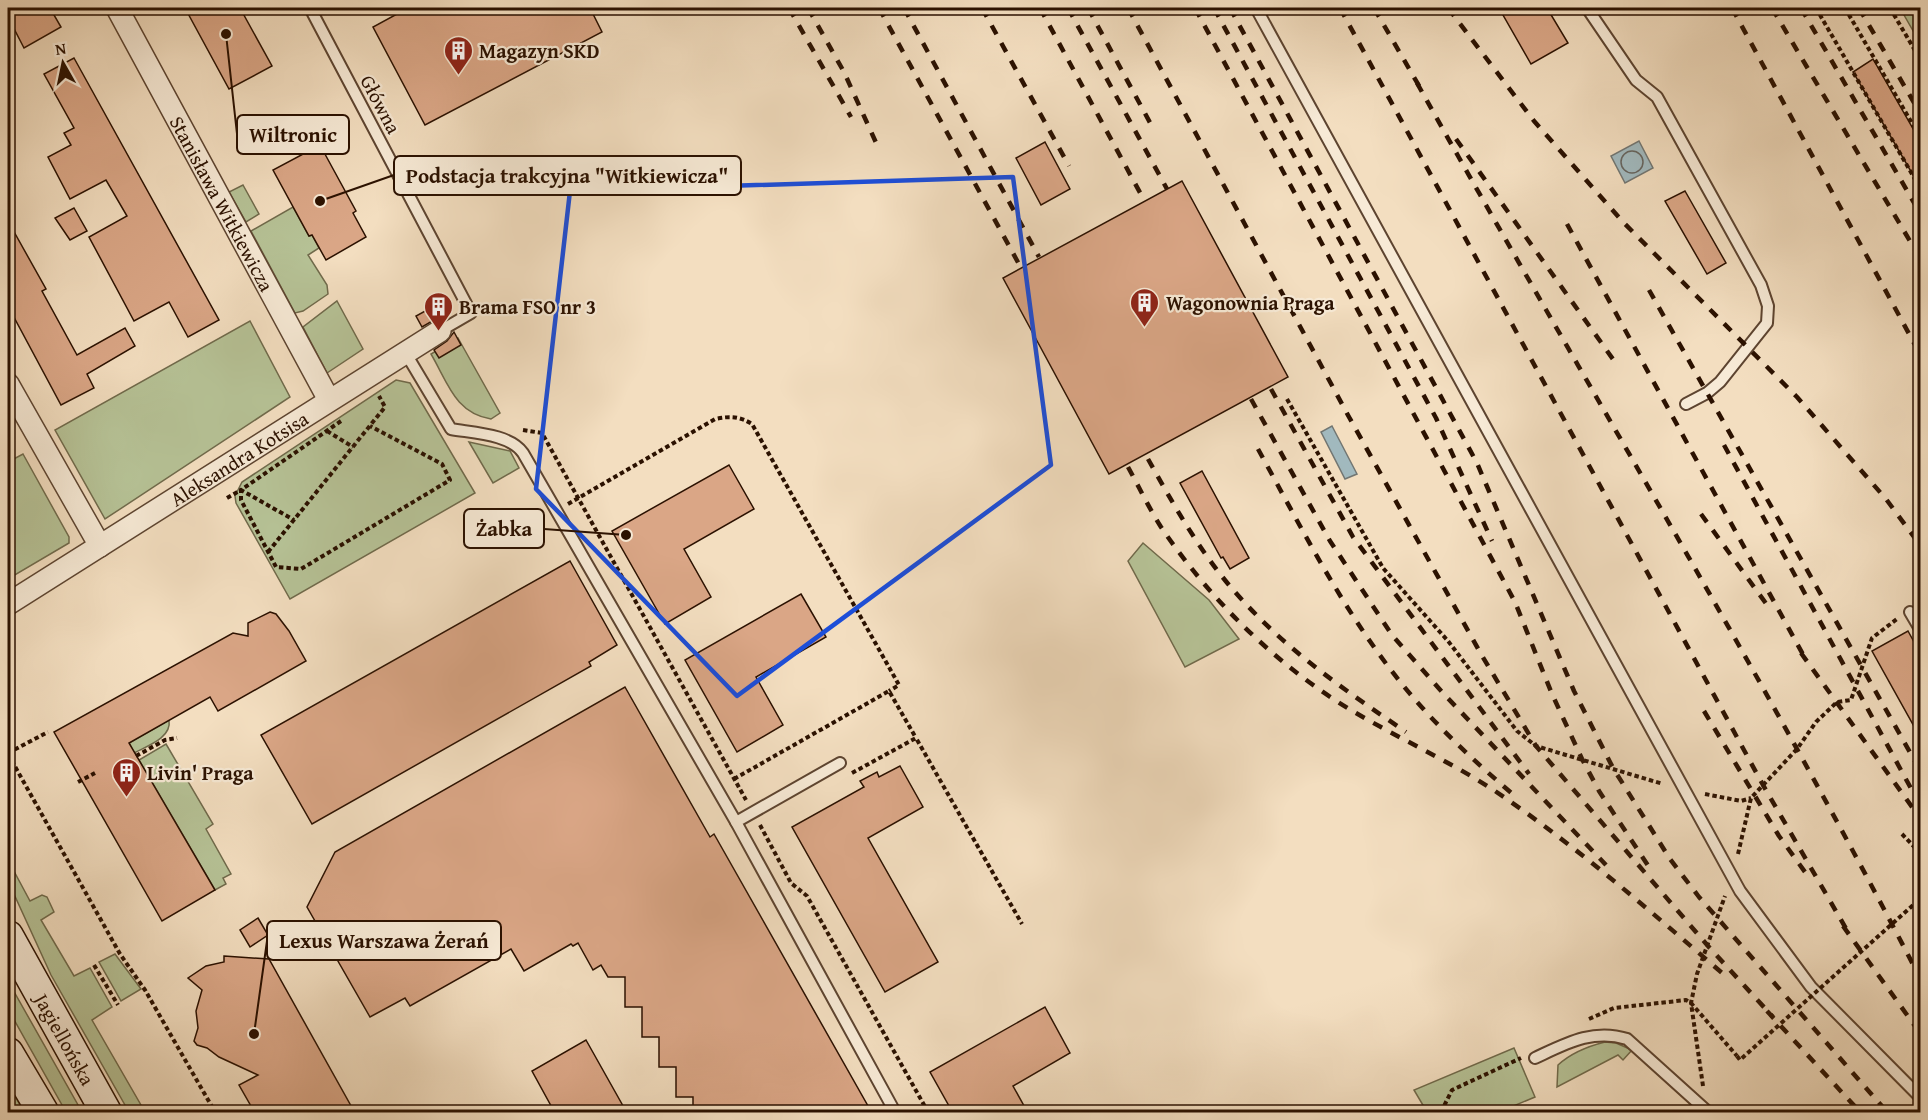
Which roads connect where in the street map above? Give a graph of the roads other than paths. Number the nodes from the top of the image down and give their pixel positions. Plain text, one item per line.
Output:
1 (117, 8) edge
2 (310, 8) edge
3 (1256, 8) edge
4 (1587, 8) edge
5 (471, 313) joint
6 (440, 331) joint
7 (405, 352) junction
8 (12, 377) edge
9 (329, 400) junction
10 (1686, 404) dead end
11 (100, 546) junction
12 (8, 604) edge
13 (1910, 612) road end
14 (1920, 629) edge
15 (840, 763) dead end
16 (736, 822) junction
17 (8, 936) edge
18 (8, 1053) edge
19 (1535, 1058) dead end
20 (1920, 1097) edge
21 (1706, 1112) edge
22 (43, 1113) edge
23 (106, 1113) edge
24 (894, 1113) edge

1 - 9 street, Stanisława Witkiewicza
2 - 5 lane, Główna
3 - 20 lane
4 - 10 lane
5 - 6 lane, Aleksandra Kotsisa
6 - 7 street, Aleksandra Kotsisa
7 - 9 street, Aleksandra Kotsisa
7 - 16 lane
8 - 11 street
9 - 11 street, Aleksandra Kotsisa
11 - 12 street, Aleksandra Kotsisa
13 - 14 lane
15 - 16 lane
16 - 24 lane
17 - 23 main road, Jagiellońska
18 - 22 main road
19 - 21 lane

